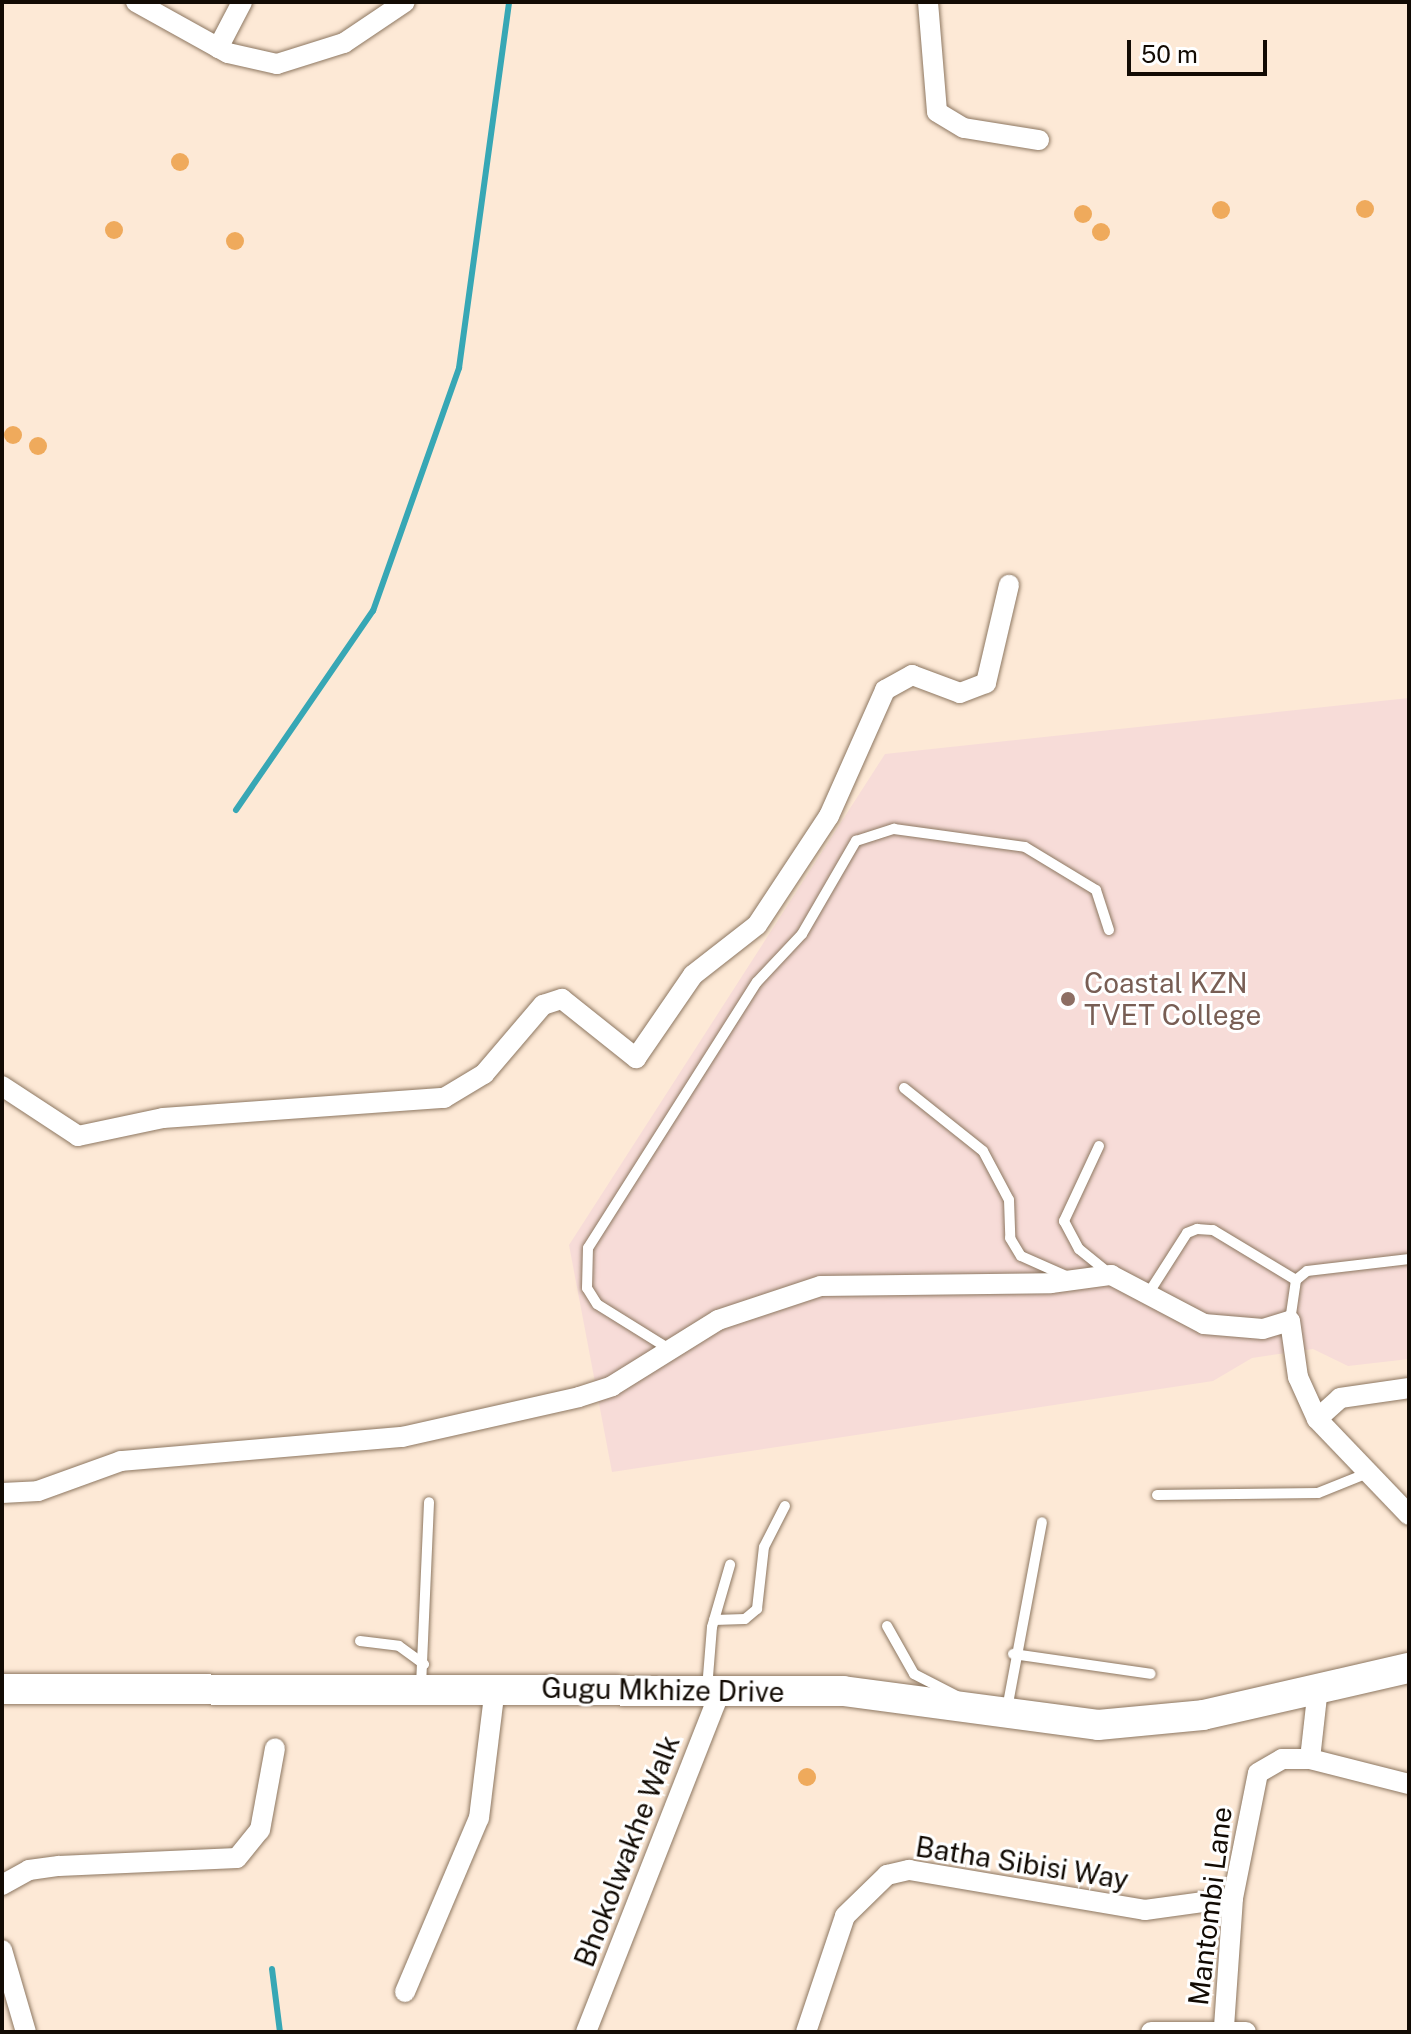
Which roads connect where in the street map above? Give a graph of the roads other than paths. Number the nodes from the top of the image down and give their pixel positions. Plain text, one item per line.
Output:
1 (136, 2) edge
2 (242, 2) edge
3 (405, 2) edge
4 (928, 2) edge
5 (218, 48) junction
6 (1039, 140) dead end
7 (1009, 585) dead end
8 (1109, 930) dead end
9 (2, 1086) edge
10 (904, 1088) dead end
11 (1099, 1146) dead end
12 (1409, 1259) edge
13 (1111, 1275) junction
14 (1079, 1280) junction
15 (1296, 1280) junction
16 (1148, 1294) junction
17 (1290, 1321) junction
18 (666, 1347) junction
19 (1409, 1388) edge
20 (1317, 1419) junction
21 (1368, 1473) junction
22 (2, 1493) edge
23 (1157, 1495) dead end
24 (429, 1502) dead end
25 (785, 1506) dead end
26 (1409, 1515) edge
27 (1042, 1522) dead end
28 (730, 1565) dead end
29 (714, 1620) junction
30 (887, 1626) dead end
31 (360, 1641) dead end
32 (1013, 1654) junction
33 (1409, 1668) edge
34 (1151, 1674) dead end
35 (422, 1676) junction
36 (495, 1688) junction
37 (1318, 1688) junction
38 (2, 1689) edge
39 (714, 1691) junction
40 (968, 1709) junction
41 (1006, 1715) junction
42 (275, 1748) dead end
43 (1310, 1759) junction
44 (1409, 1784) edge
45 (2, 1885) edge
46 (1233, 1898) junction
47 (2, 1950) edge
48 (405, 1992) dead end
49 (1224, 2027) junction
50 (26, 2032) edge
51 (586, 2032) edge
52 (806, 2032) edge
53 (1151, 2032) edge
54 (1246, 2032) edge

1 - 5 street
2 - 5 street
3 - 5 street
4 - 6 street
7 - 9 street
8 - 18 lane
10 - 14 lane
11 - 13 lane
12 - 15 lane
13 - 14 street
13 - 16 street
14 - 18 street
15 - 16 lane
15 - 17 lane
16 - 17 street
17 - 20 street
18 - 22 street
19 - 20 street
20 - 21 street
21 - 23 lane
21 - 26 street
24 - 35 lane
25 - 29 lane
27 - 32 lane
28 - 29 lane
29 - 39 lane
30 - 40 lane
31 - 35 lane
32 - 34 lane
32 - 41 lane
33 - 37 street, Gugu Mkhize Drive
35 - 36 street, Gugu Mkhize Drive
35 - 38 street, Gugu Mkhize Drive
36 - 39 street, Gugu Mkhize Drive
36 - 48 street
37 - 41 street, Gugu Mkhize Drive
37 - 43 street
39 - 40 street, Gugu Mkhize Drive
39 - 51 street, Bhokolwakhe Walk
40 - 41 street, Gugu Mkhize Drive
42 - 45 street
43 - 44 street
43 - 46 street, Mantombi Lane
46 - 49 street, Mantombi Lane
46 - 52 street, Batha Sibisi Way
47 - 50 street
49 - 53 street
49 - 54 street

